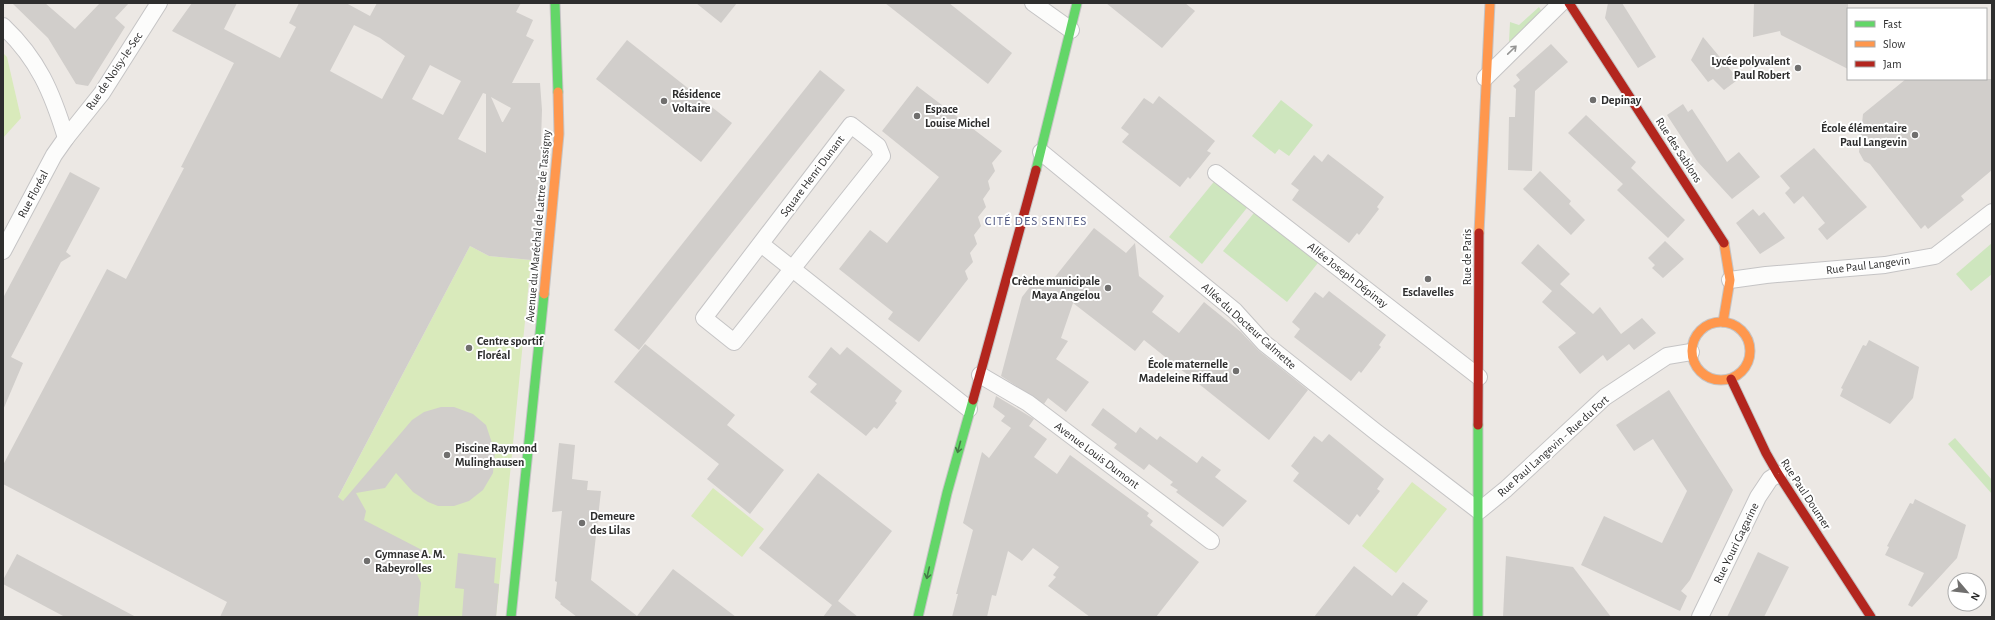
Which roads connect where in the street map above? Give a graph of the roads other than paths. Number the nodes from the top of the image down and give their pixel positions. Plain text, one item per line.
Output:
1 (159, 3) edge
2 (555, 3) edge
3 (1034, 3) edge
4 (1077, 3) edge
5 (1490, 3) edge
6 (1561, 3) edge
7 (1569, 3) edge
8 (3, 26) edge
9 (1071, 30) junction
10 (1485, 78) junction
11 (66, 138) junction
12 (1041, 152) junction
13 (1216, 173) dead end
14 (1992, 212) edge
15 (761, 244) junction
16 (3, 251) edge
17 (792, 268) junction
18 (1730, 280) junction
19 (1723, 322) junction
20 (1691, 352) junction
21 (980, 375) junction
22 (1479, 377) junction
23 (1731, 379) junction
24 (969, 409) junction
25 (1778, 474) junction
26 (1479, 511) junction
27 (1211, 541) dead end
28 (511, 617) edge
29 (918, 617) edge
30 (1478, 617) edge
31 (1700, 617) edge
32 (1871, 617) edge

1 - 11 street, Rue de Noisy-le-Sec
2 - 28 street, Avenue du Maréchal de Lattre de Tassigny
3 - 9 street
4 - 9 street
5 - 10 street, Rue de Paris
10 -> 6 street
7 - 18 street, Rue des Sablons
8 - 11 street
9 - 12 street
10 - 22 street, Rue de Paris
11 - 16 street, Rue Floréal
12 - 21 street
12 - 26 street, Allée du Docteur Calmette
13 - 22 street, Allée Joseph Dépinay
14 - 18 street, Rue Paul Langevin
15 - 17 street
15 - 17 street, Square Henri Dunant
15 - 17 street, Square Henri Dunant
17 - 24 street
18 - 19 street, Rue des Sablons
19 - 20 street
19 - 23 street
20 - 23 street
20 - 26 street, Rue Paul Langevin - Rue du Fort
21 - 24 street
21 - 27 street, Avenue Louis Dumont
22 - 26 street, Rue de Paris
23 - 25 street, Rue Paul Doumer
24 -> 29 street
25 - 31 street, Rue Youri Gagarine
25 - 32 street, Rue Paul Doumer
26 - 30 street, Rue de Paris

